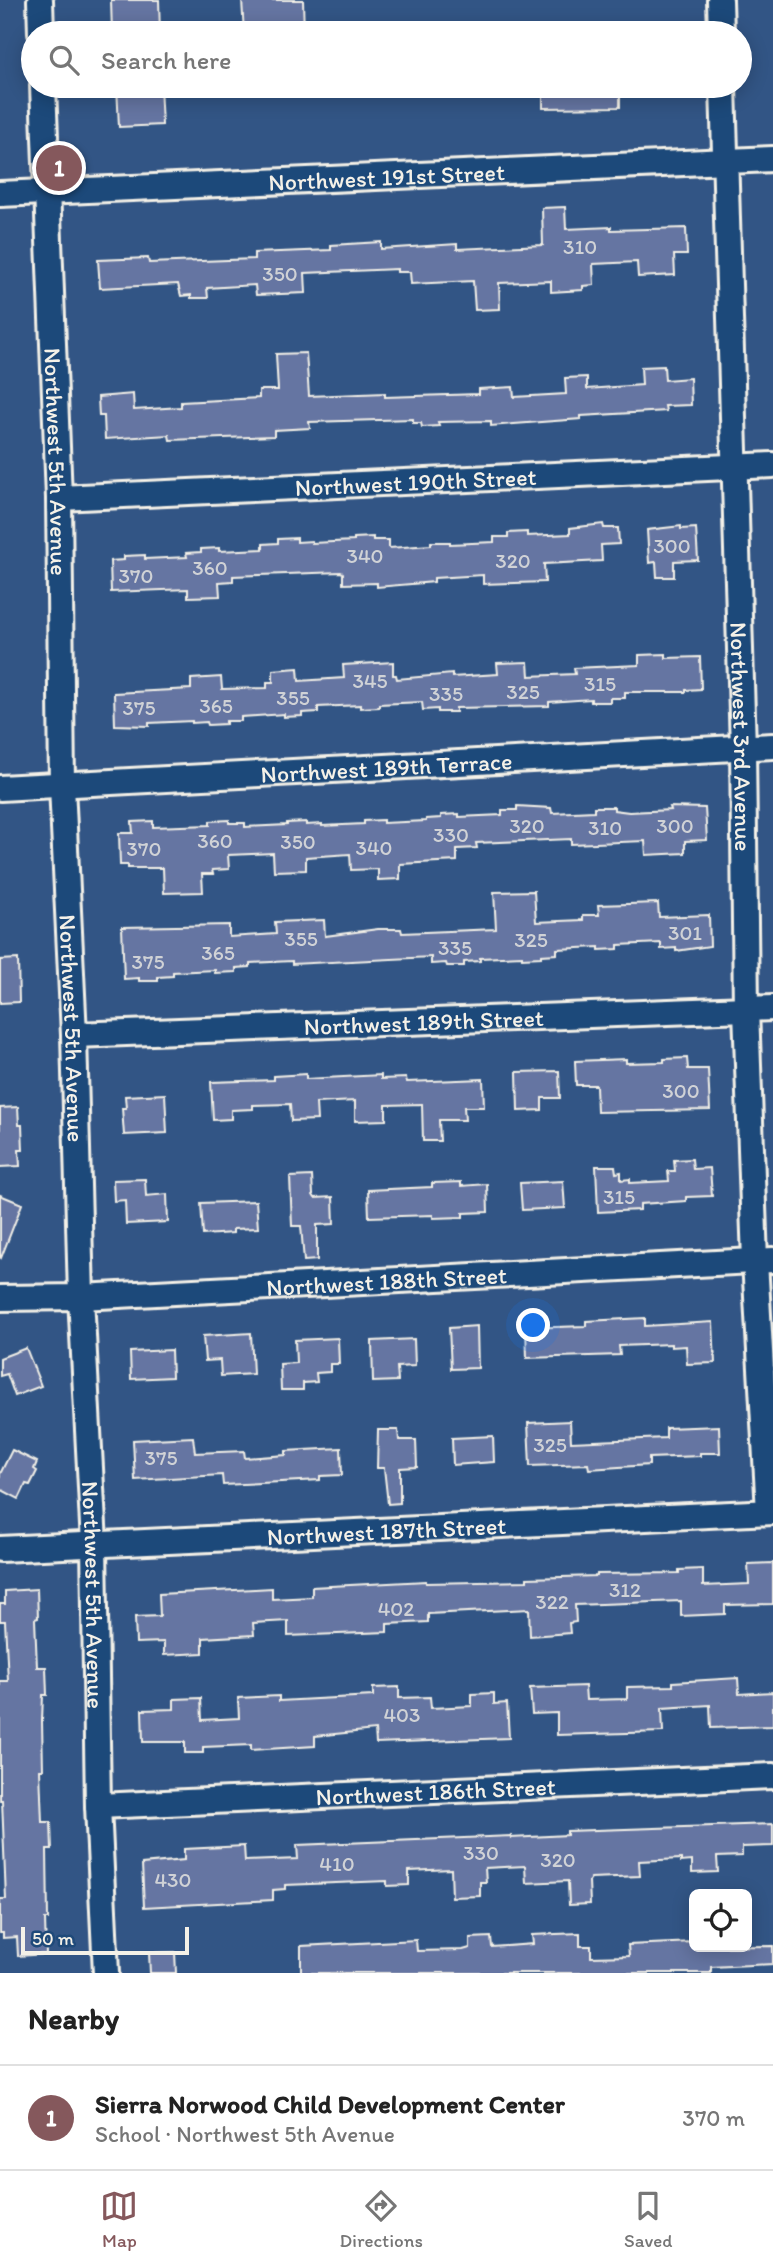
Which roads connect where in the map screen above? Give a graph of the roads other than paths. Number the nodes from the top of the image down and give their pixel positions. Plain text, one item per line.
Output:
1 (40, 0) edge
2 (720, 0) edge
3 (41, 21) edge
4 (721, 21) edge
5 (43, 98) edge
6 (723, 98) edge
7 (773, 159) edge
8 (725, 161) junction
9 (46, 192) junction
10 (0, 194) edge
11 (773, 465) edge
12 (735, 466) junction
13 (58, 498) junction
14 (773, 747) edge
15 (743, 748) junction
16 (62, 786) junction
17 (0, 788) edge
18 (773, 1008) edge
19 (746, 1009) junction
20 (74, 1035) junction
21 (764, 1260) edge
22 (81, 1297) junction
23 (0, 1298) edge
24 (771, 1512) edge
25 (94, 1544) junction
26 (0, 1549) edge
27 (773, 1776) edge
28 (98, 1806) junction
29 (106, 1973) edge

1 - 3 street
2 - 4 street
5 - 9 street, Northwest 5th Avenue
6 - 8 street, Northwest 3rd Avenue
7 - 8 street, Northwest 191st Street
8 - 9 street, Northwest 191st Street
8 - 12 street, Northwest 3rd Avenue
9 - 10 street, Northwest 191st Street
9 - 13 street, Northwest 5th Avenue
11 - 12 street, Northwest 190th Street
12 - 13 street, Northwest 190th Street
12 - 15 street, Northwest 3rd Avenue
13 - 16 street, Northwest 5th Avenue
14 - 15 street, Northwest 189th Terrace
15 - 16 street, Northwest 189th Terrace
15 - 19 street, Northwest 3rd Avenue
16 - 17 street, Northwest 189th Terrace
16 - 20 street, Northwest 5th Avenue
18 - 19 street, Northwest 189th Street
19 - 20 street, Northwest 189th Street
19 - 21 street, Northwest 3rd Avenue
20 - 22 street, Northwest 5th Avenue
21 - 22 street, Northwest 188th Street
21 - 24 street, Northwest 3rd Avenue
22 - 23 street, Northwest 188th Street
22 - 25 street, Northwest 5th Avenue
24 - 25 street, Northwest 187th Street
25 - 26 street, Northwest 187th Street
25 - 28 street, Northwest 5th Avenue
27 - 28 street, Northwest 186th Street
28 - 29 street, Northwest 5th Avenue

